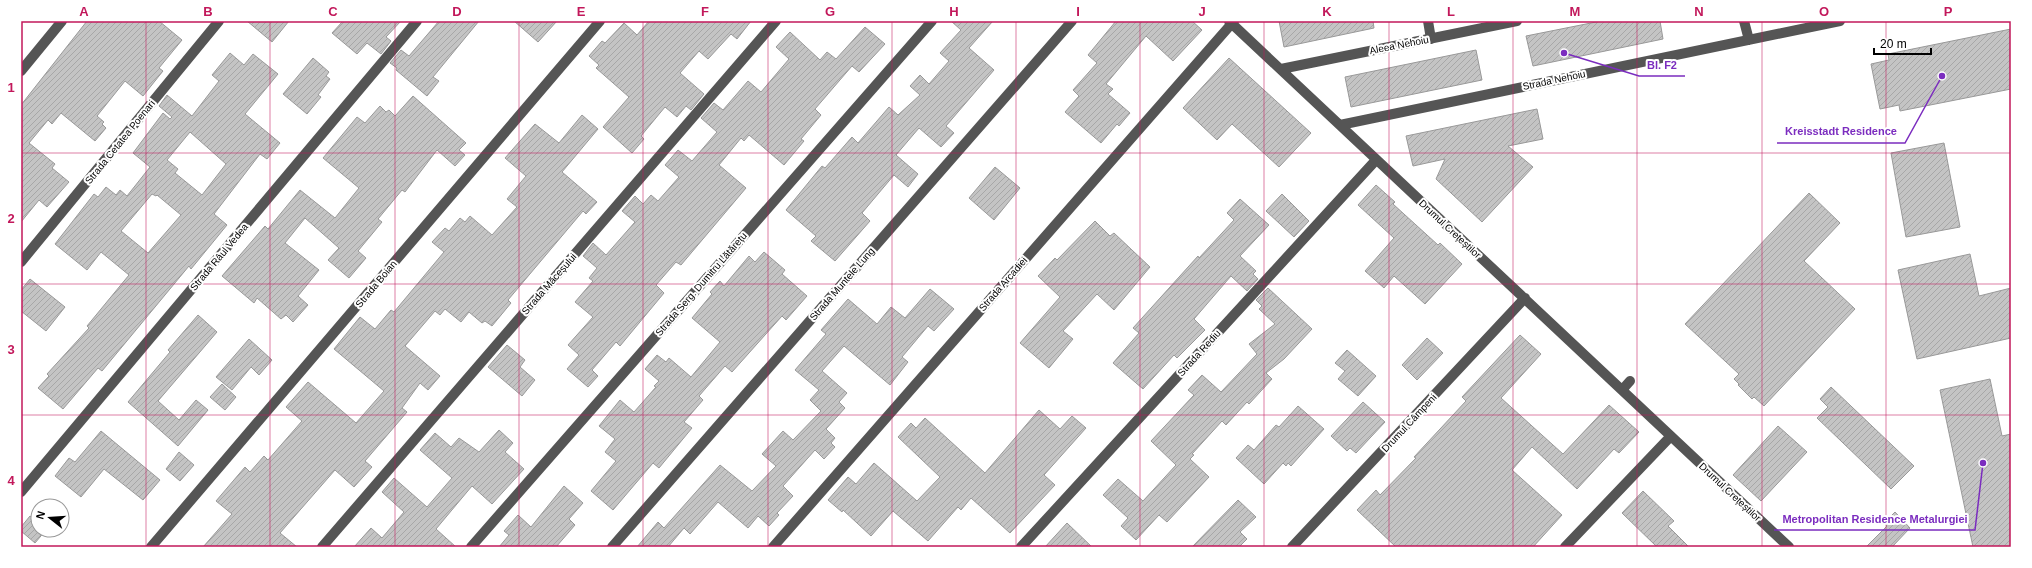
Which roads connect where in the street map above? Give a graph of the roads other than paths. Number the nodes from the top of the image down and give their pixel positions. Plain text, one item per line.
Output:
1 (62, 21) edge
2 (219, 21) edge
3 (418, 21) edge
4 (600, 21) edge
5 (776, 21) edge
6 (932, 21) edge
7 (1072, 21) edge
8 (1428, 21) edge
9 (1517, 21) edge
10 (1744, 21) edge
11 (1840, 21) edge
12 (1232, 22) edge
13 (1431, 39) junction
14 (1748, 40) junction
15 (1281, 69) junction
16 (21, 71) edge
17 (1340, 125) junction
18 (1376, 160) junction
19 (21, 262) edge
20 (1525, 298) junction
21 (1630, 381) dead end
22 (1622, 390) junction
23 (1671, 436) junction
24 (21, 492) edge
25 (151, 547) edge
26 (322, 547) edge
27 (471, 547) edge
28 (612, 547) edge
29 (773, 547) edge
30 (1022, 547) edge
31 (1292, 547) edge
32 (1565, 547) edge
33 (1788, 547) edge

1 - 16 street
2 - 19 street, Strada Cetatea Poenari
3 - 24 street, Strada Râul Vedea
4 - 25 street, Strada Boian
5 - 26 street, Strada Măceșului
6 - 27 street, Strada Serg. Dumitru Lătărețu
7 - 28 street, Strada Muntele Lung
8 - 13 street
9 - 13 street, Aleea Nehoiu
10 - 14 street
11 - 14 street, Strada Nehoiu
12 - 15 street, Drumul Crețeștilor
12 - 29 street, Strada Arcadiei
13 - 15 street, Aleea Nehoiu
14 - 17 street, Strada Nehoiu
15 - 17 street, Drumul Crețeștilor
17 - 18 street, Drumul Crețeștilor
18 - 20 street, Drumul Crețeștilor
18 - 30 street, Strada Rediu
20 - 22 street, Drumul Crețeștilor
20 - 31 street, Drumul Câmpeni
21 - 22 street
22 - 23 street, Drumul Crețeștilor
23 - 32 street
23 - 33 street, Drumul Crețeștilor

